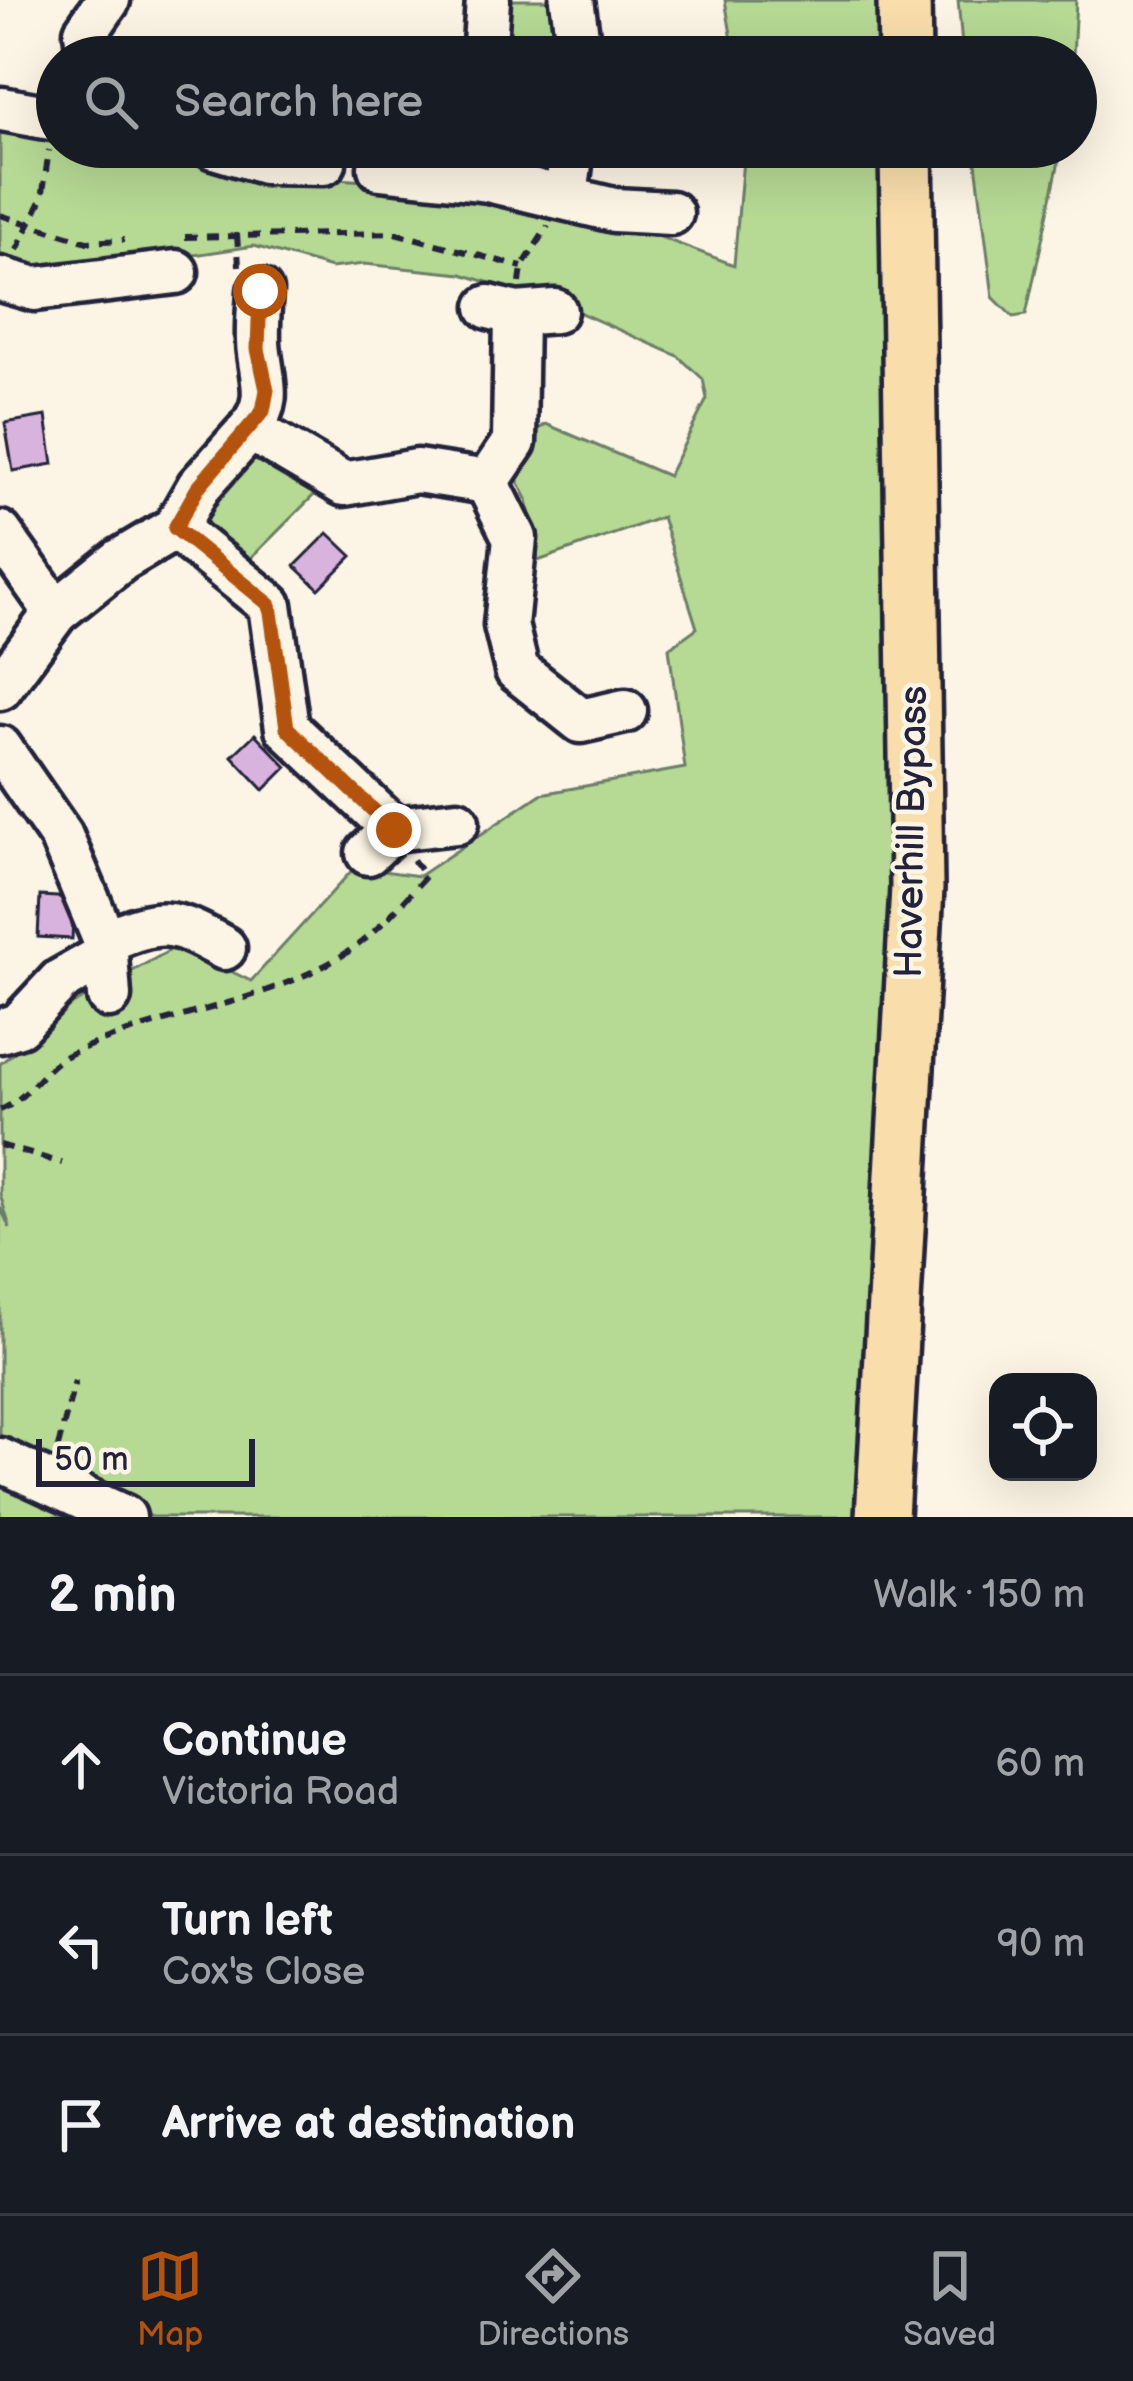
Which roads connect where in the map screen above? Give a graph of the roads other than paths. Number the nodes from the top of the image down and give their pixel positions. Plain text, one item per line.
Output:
1 (108, 0) edge
2 (488, 0) edge
3 (572, 0) edge
4 (904, 0) edge
5 (86, 36) edge
6 (486, 36) edge
7 (577, 36) edge
8 (905, 36) edge
9 (2, 109) edge
10 (36, 115) edge
11 (380, 168) dead end
12 (569, 168) edge
13 (906, 168) edge
14 (566, 197) junction
15 (671, 213) dead end
16 (174, 255) road end
17 (250, 280) road end
18 (0, 282) edge
19 (520, 310) dead end
20 (250, 429) junction
21 (488, 482) junction
22 (175, 528) junction
23 (0, 532) edge
24 (56, 612) junction
25 (0, 688) edge
26 (625, 711) dead end
27 (0, 748) edge
28 (457, 822) dead end
29 (224, 948) dead end
30 (106, 964) junction
31 (0, 1031) edge
32 (0, 1460) edge
33 (124, 1517) edge
34 (882, 1517) edge

1 - 5 street
2 - 6 street
3 - 7 street
4 - 8 main road
9 - 10 street
11 - 14 street
12 - 14 street
13 - 34 main road, Haverhill Bypass
14 - 15 street
16 - 18 street
17 - 20 street
19 - 21 street
20 - 21 street
20 - 22 street
21 - 26 street
22 - 24 street
22 - 28 street
23 - 24 street
24 - 25 street
27 - 30 street
29 - 30 street
30 - 31 street
32 - 33 street

